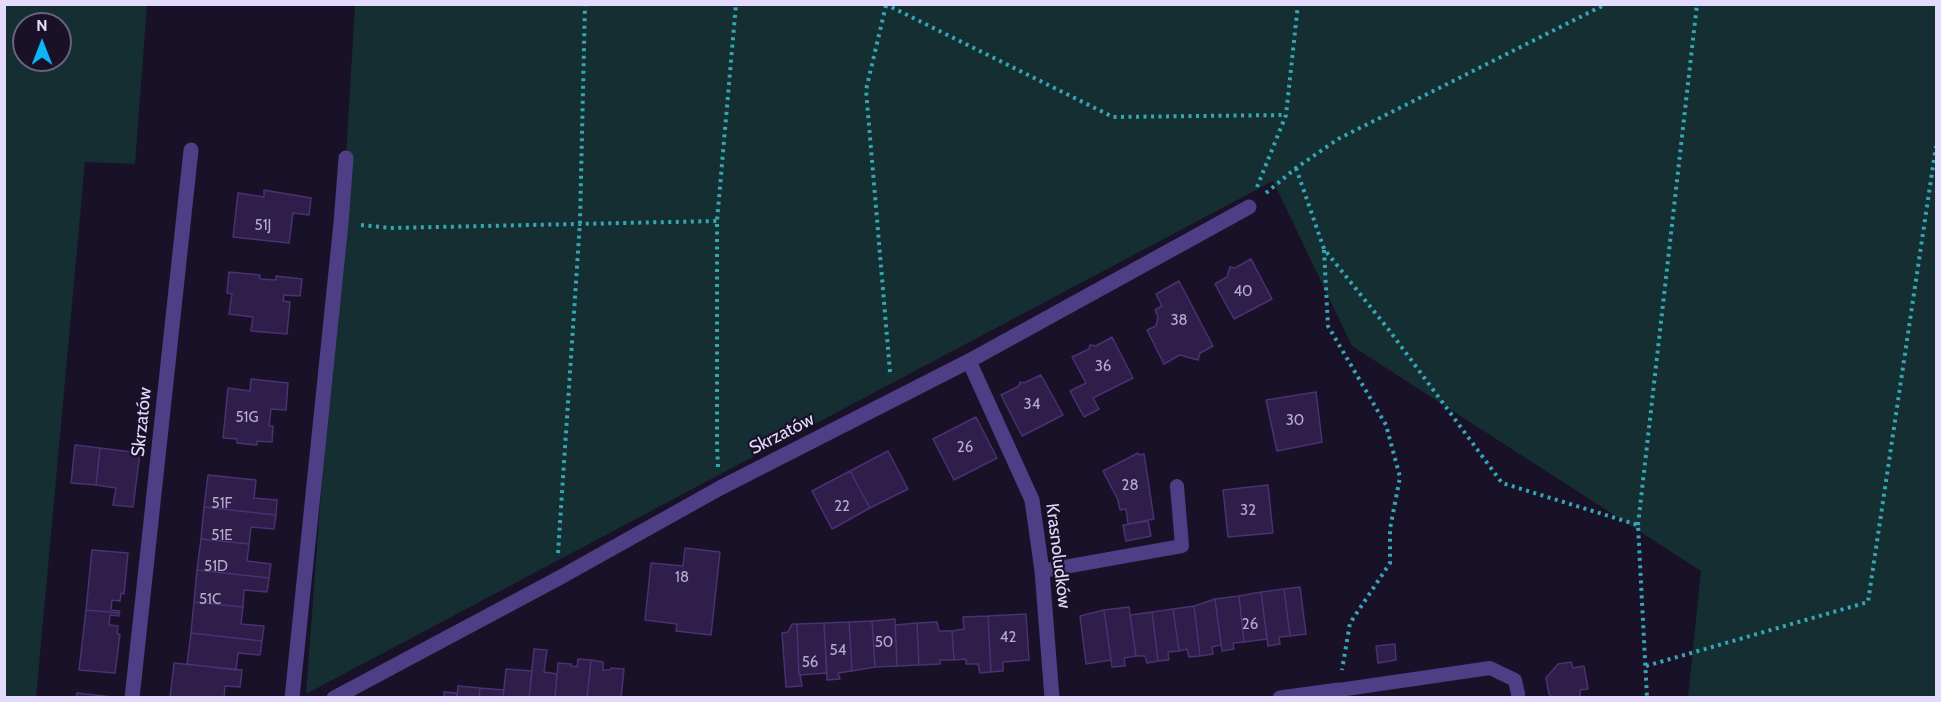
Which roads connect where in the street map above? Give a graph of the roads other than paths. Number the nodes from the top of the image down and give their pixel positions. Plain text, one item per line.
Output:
1 (191, 150) dead end
2 (345, 158) dead end
3 (1249, 207) road end
4 (969, 361) junction
5 (1177, 486) dead end
6 (1042, 571) junction
7 (1339, 694) edge
8 (1518, 694) dead end
9 (132, 698) edge
10 (292, 698) edge
11 (333, 698) edge
12 (1052, 698) edge
13 (1280, 698) edge

1 - 9 street, Skrzatów
2 - 10 street
3 - 4 street, Skrzatów
4 - 6 street, Krasnoludków
4 - 11 street, Skrzatów
5 - 6 lane
6 - 12 street, Krasnoludków
7 - 8 lane
7 - 13 street

